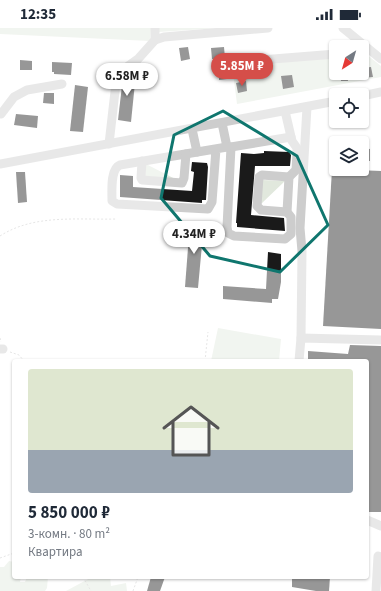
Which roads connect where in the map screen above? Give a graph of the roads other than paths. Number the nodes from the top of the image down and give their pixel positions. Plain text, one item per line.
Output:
1 (155, 28) edge
2 (268, 28) edge
3 (343, 28) edge
4 (155, 40) junction
5 (372, 52) joint
6 (329, 55) edge
7 (381, 59) edge
8 (236, 62) dead end
9 (62, 84) dead end
10 (381, 92) edge
11 (369, 95) edge
12 (329, 102) edge
13 (307, 107) junction
14 (286, 111) junction
15 (0, 115) edge
16 (222, 123) junction
17 (192, 129) junction
18 (291, 137) junction
19 (109, 144) junction
20 (229, 147) junction
21 (216, 149) junction
22 (196, 152) junction
23 (186, 154) junction
24 (142, 161) junction
25 (0, 164) edge
26 (289, 177) junction
27 (287, 212) junction
28 (301, 338) junction
29 (381, 340) edge
30 (299, 359) edge
31 (369, 521) edge
32 (381, 526) edge
33 (381, 557) edge
34 (376, 591) edge

1 - 4 street
2 - 4 street
3 - 5 street
4 - 19 street
5 - 7 street
6 - 8 street
9 - 15 street
10 - 11 street
12 - 13 street
13 - 14 street
13 - 28 street
14 - 16 street
14 - 18 street
16 - 17 street
16 - 20 street
17 - 19 street
17 - 22 street
18 - 20 street
18 - 26 street
19 - 25 street
20 - 21 street
20 - 27 street
21 - 22 street
21 - 24 street
22 - 23 street
23 - 24 street
23 - 24 street
26 - 27 street
26 - 27 street
28 - 29 street
28 - 30 street
31 - 32 street
33 - 34 street

